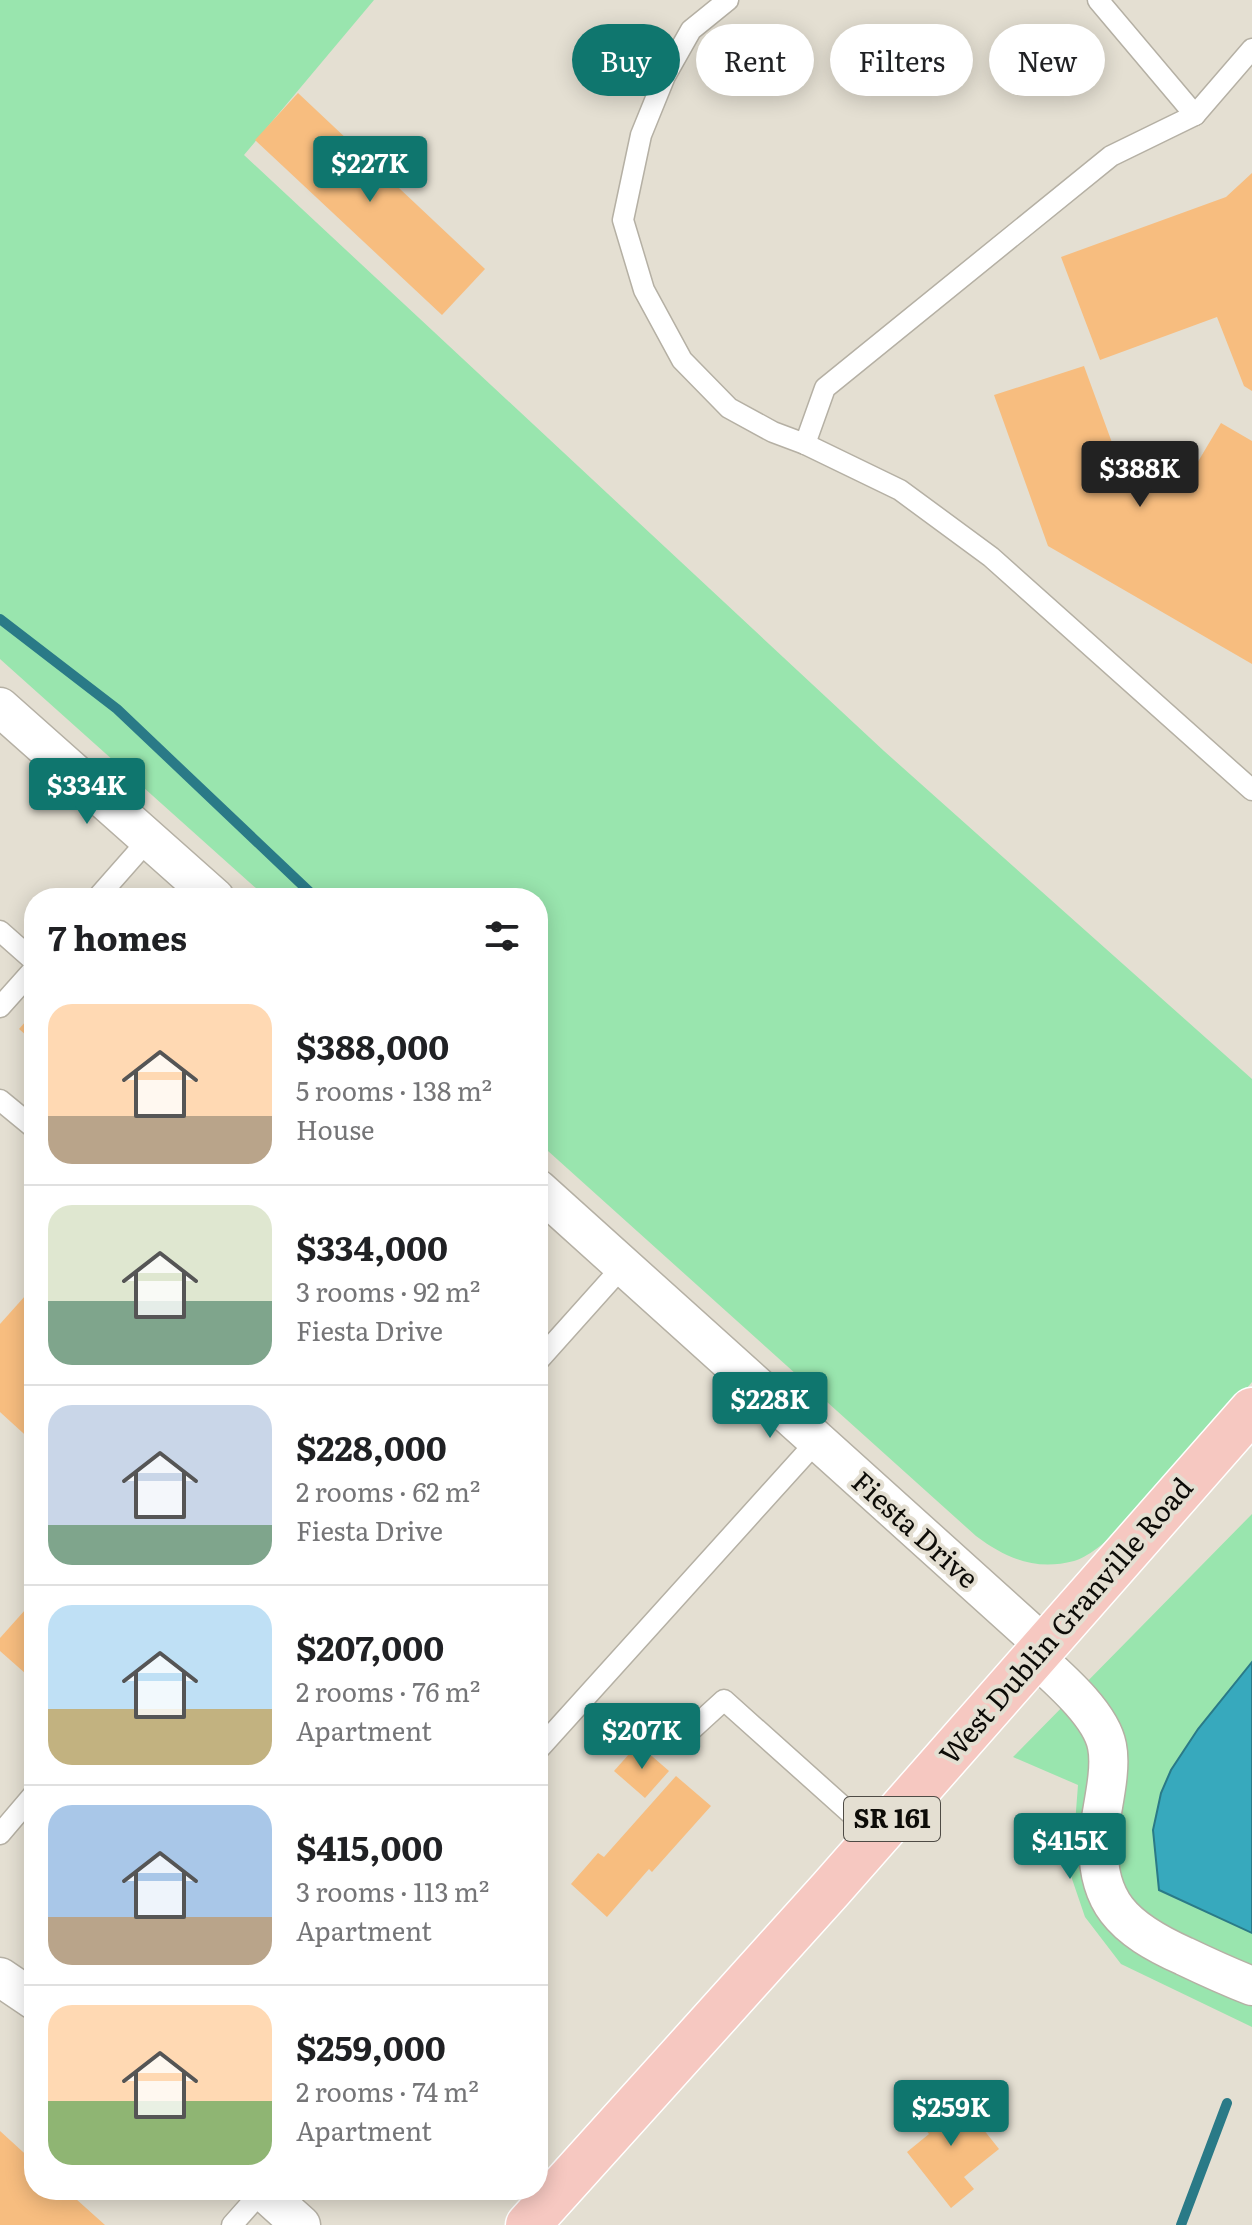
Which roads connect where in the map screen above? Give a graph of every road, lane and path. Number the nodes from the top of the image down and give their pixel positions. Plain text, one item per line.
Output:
1 (728, 0) edge
2 (1098, 0) edge
3 (1252, 49) edge
4 (1195, 115) junction
5 (805, 444) junction
6 (0, 707) edge
7 (1252, 790) edge
8 (149, 839) junction
9 (106, 888) edge
10 (204, 888) edge
11 (0, 931) edge
12 (24, 952) edge
13 (24, 980) edge
14 (0, 1007) edge
15 (0, 1100) edge
16 (24, 1120) edge
17 (548, 1198) edge
18 (623, 1266) junction
19 (548, 1350) edge
20 (1252, 1410) edge
21 (817, 1441) junction
22 (1039, 1651) junction
23 (548, 1739) edge
24 (678, 1742) dead end
25 (24, 1806) edge
26 (0, 1834) edge
27 (877, 1837) junction
28 (0, 1977) edge
29 (1252, 1986) edge
30 (24, 1993) edge
31 (253, 2200) edge
32 (273, 2200) edge
33 (232, 2225) edge
34 (301, 2225) edge
35 (528, 2225) edge

1 - 5 lane
2 - 4 lane
3 - 4 lane
4 - 5 lane
5 - 7 lane
6 - 8 street
8 - 9 lane
8 - 10 street
11 - 12 lane
13 - 14 lane
15 - 16 lane
17 - 18 street, Fiesta Drive
18 - 19 lane
18 - 21 street, Fiesta Drive
20 - 22 main road, West Dublin Granville Road / SR 161
21 - 22 street, Fiesta Drive
21 - 23 lane
22 - 27 main road, West Dublin Granville Road / SR 161
22 - 29 street, Fiesta Drive
24 - 27 lane
25 - 26 lane
27 - 35 main road, West Dublin Granville Road / SR 161
28 - 30 street
31 - 33 lane
32 - 34 street

